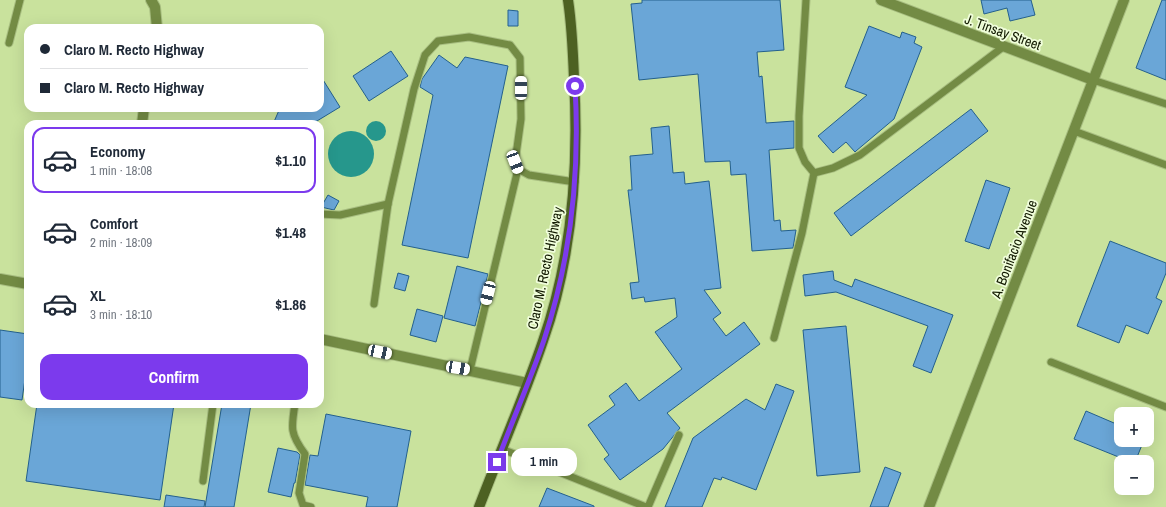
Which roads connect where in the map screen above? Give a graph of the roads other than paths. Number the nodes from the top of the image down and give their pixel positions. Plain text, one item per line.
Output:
1 (20, 0) edge
2 (151, 0) edge
3 (568, 0) edge
4 (806, 0) edge
5 (881, 0) edge
6 (1124, 0) edge
7 (157, 24) edge
8 (9, 43) dead end
9 (1004, 47) junction
10 (1093, 80) junction
11 (1166, 104) edge
12 (1074, 132) junction
13 (1166, 165) edge
14 (518, 169) junction
15 (814, 173) junction
16 (576, 182) junction
17 (388, 204) junction
18 (324, 214) edge
19 (0, 279) edge
20 (24, 283) edge
21 (374, 304) dead end
22 (774, 338) dead end
23 (324, 340) edge
24 (1051, 362) dead end
25 (470, 370) junction
26 (528, 383) junction
27 (1166, 406) edge
28 (212, 408) edge
29 (294, 408) edge
30 (679, 435) dead end
31 (502, 449) junction
32 (203, 481) dead end
33 (310, 507) edge
34 (479, 507) edge
35 (647, 507) edge
36 (929, 507) edge

1 - 8 lane
2 - 7 street
3 - 16 main road, Claro M. Recto Highway
4 - 15 lane
5 - 9 street, J. Tinsay Street
6 - 10 street, A. Bonifacio Avenue
9 - 10 street, J. Tinsay Street
9 - 15 lane
10 - 11 lane
10 - 12 street, A. Bonifacio Avenue
12 - 13 lane
12 - 36 street, A. Bonifacio Avenue
14 - 16 lane
14 - 17 lane
14 - 25 lane
15 - 22 lane
16 - 26 main road, Claro M. Recto Highway
17 - 18 lane
17 - 21 lane
19 - 20 street
23 - 25 street
24 - 27 lane
25 - 26 street
26 - 31 main road, Claro M. Recto Highway
28 - 32 lane
29 - 33 lane
30 - 35 lane
31 - 34 main road, Claro M. Recto Highway
31 - 35 lane

